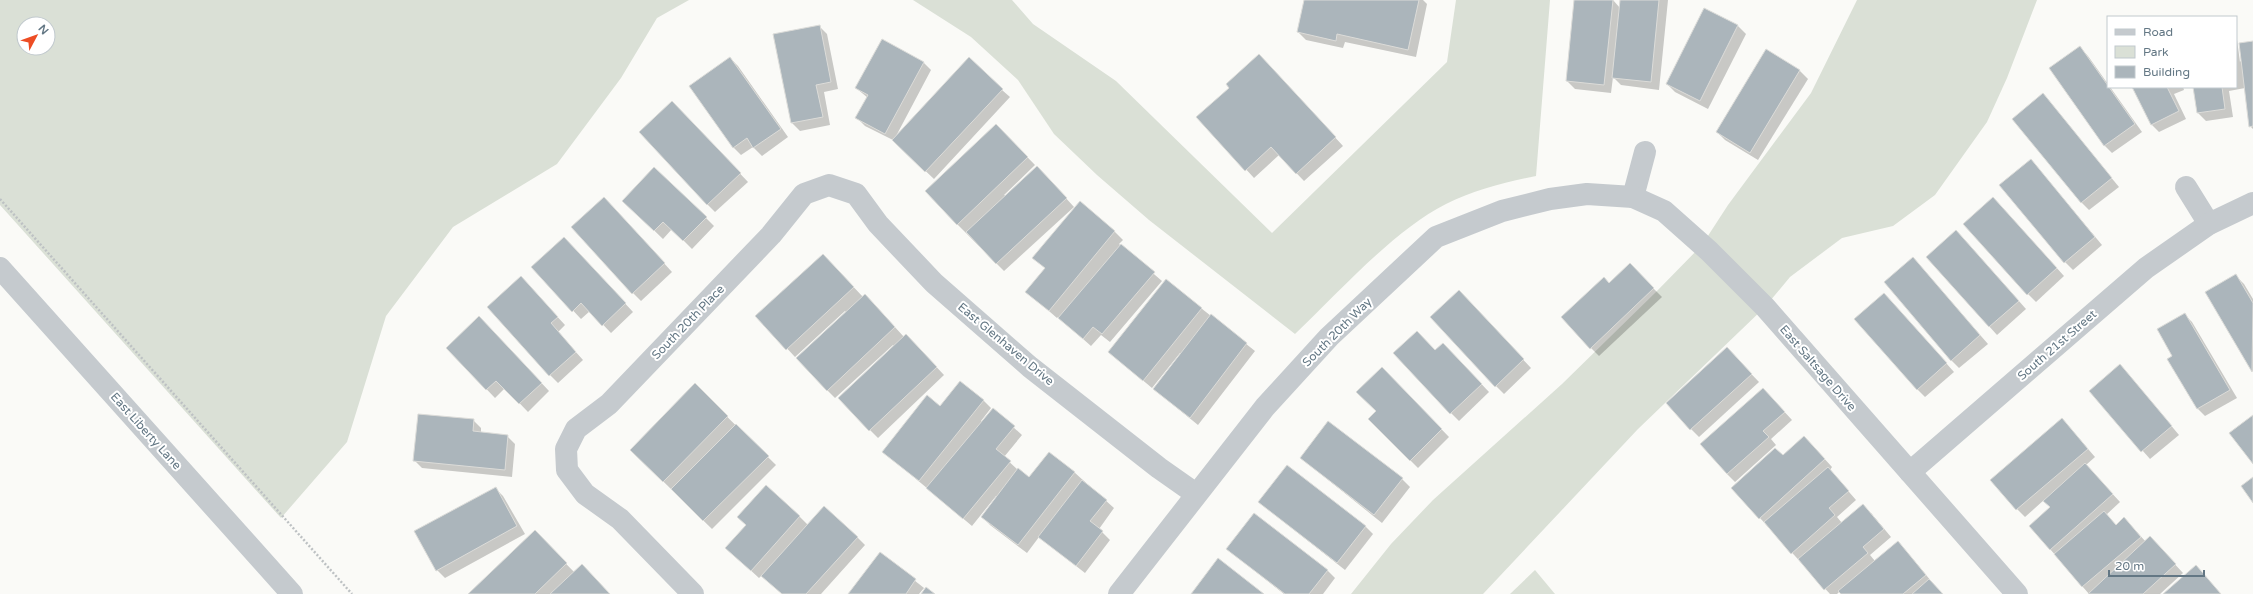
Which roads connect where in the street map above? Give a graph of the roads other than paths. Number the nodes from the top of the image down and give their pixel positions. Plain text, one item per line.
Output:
1 (1645, 152) dead end
2 (829, 185) joint
3 (2186, 187) dead end
4 (1633, 198) junction
5 (2253, 203) edge
6 (2210, 224) junction
7 (0, 268) edge
8 (1910, 472) junction
9 (1196, 494) junction
10 (292, 594) edge
11 (693, 594) edge
12 (1119, 594) edge
13 (2017, 594) edge

1 - 4 street
2 - 9 street, East Glenhaven Drive
2 - 11 street, South 20th Place
3 - 6 street
4 - 8 street, East Saltsage Drive
4 - 9 street, South 20th Way
5 - 6 street, South 21st Street
6 - 8 street, South 21st Street
7 - 10 street, East Liberty Lane
8 - 13 street, East Saltsage Drive
9 - 12 street, South 20th Way

